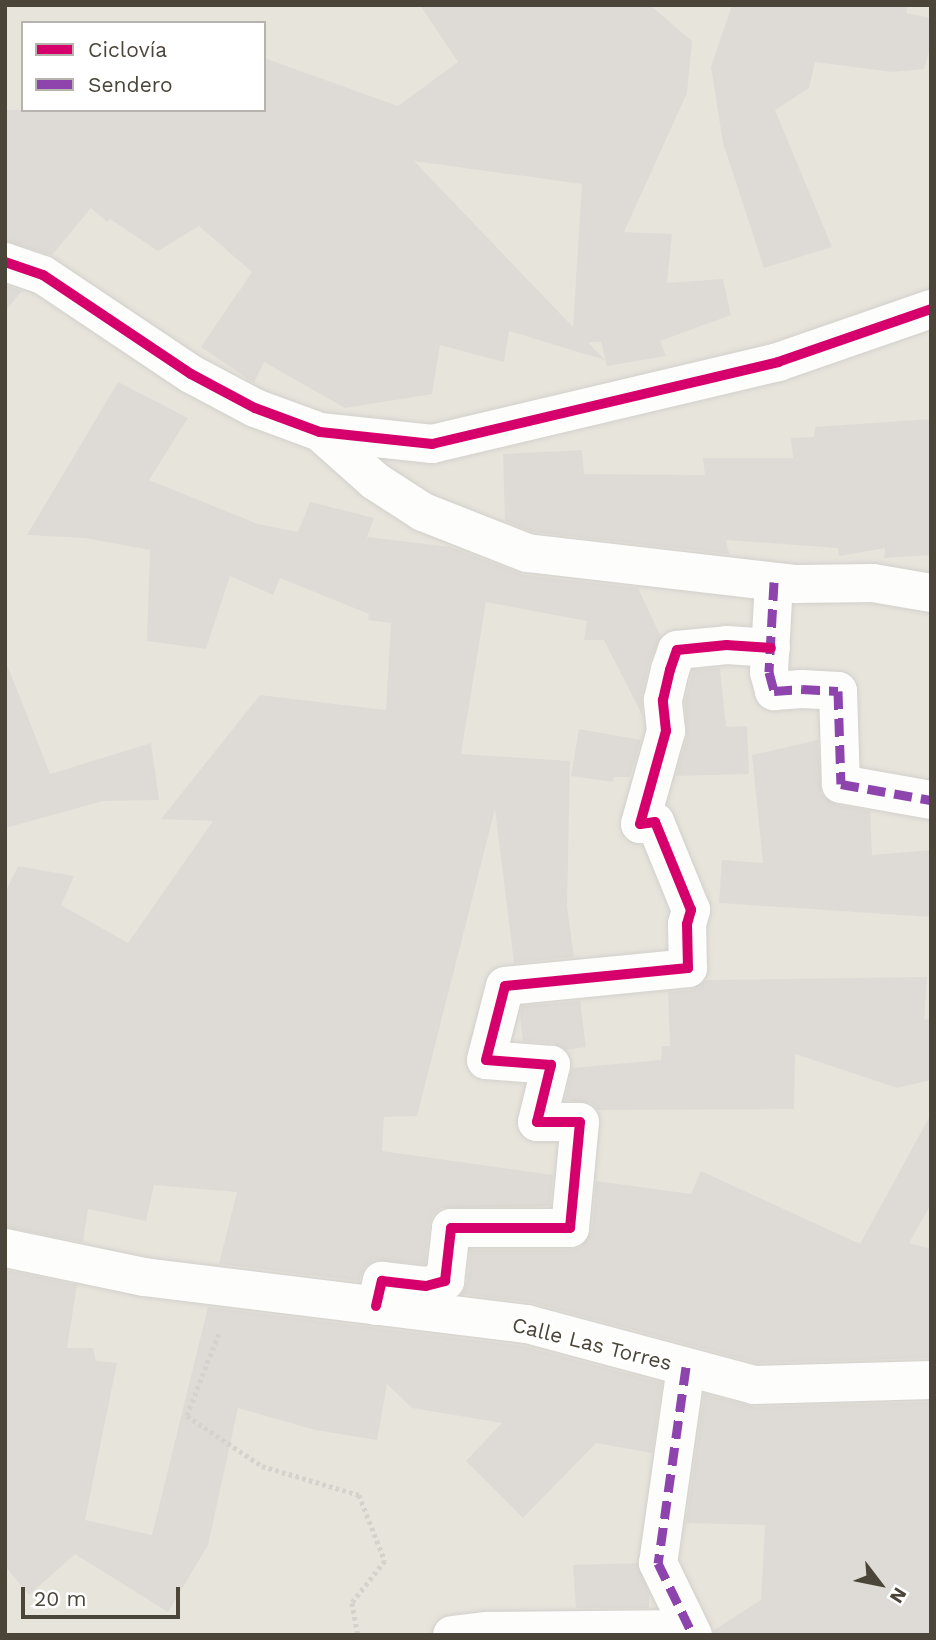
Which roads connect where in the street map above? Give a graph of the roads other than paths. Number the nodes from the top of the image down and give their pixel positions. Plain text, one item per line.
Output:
1 (5, 262) edge
2 (931, 309) edge
3 (320, 432) junction
4 (774, 582) junction
5 (931, 593) edge
6 (771, 649) junction
7 (931, 800) edge
8 (5, 1248) edge
9 (376, 1306) junction
10 (686, 1367) junction
11 (931, 1380) edge
12 (691, 1632) edge
13 (452, 1635) edge

1 - 3 street
2 - 3 street
3 - 4 street
4 - 5 street
4 - 6 street
6 - 7 street
6 - 9 street
8 - 9 street, Calle Las Torres
9 - 10 street, Calle Las Torres
10 - 11 street, Calle Las Torres
10 - 12 street
12 - 13 street

